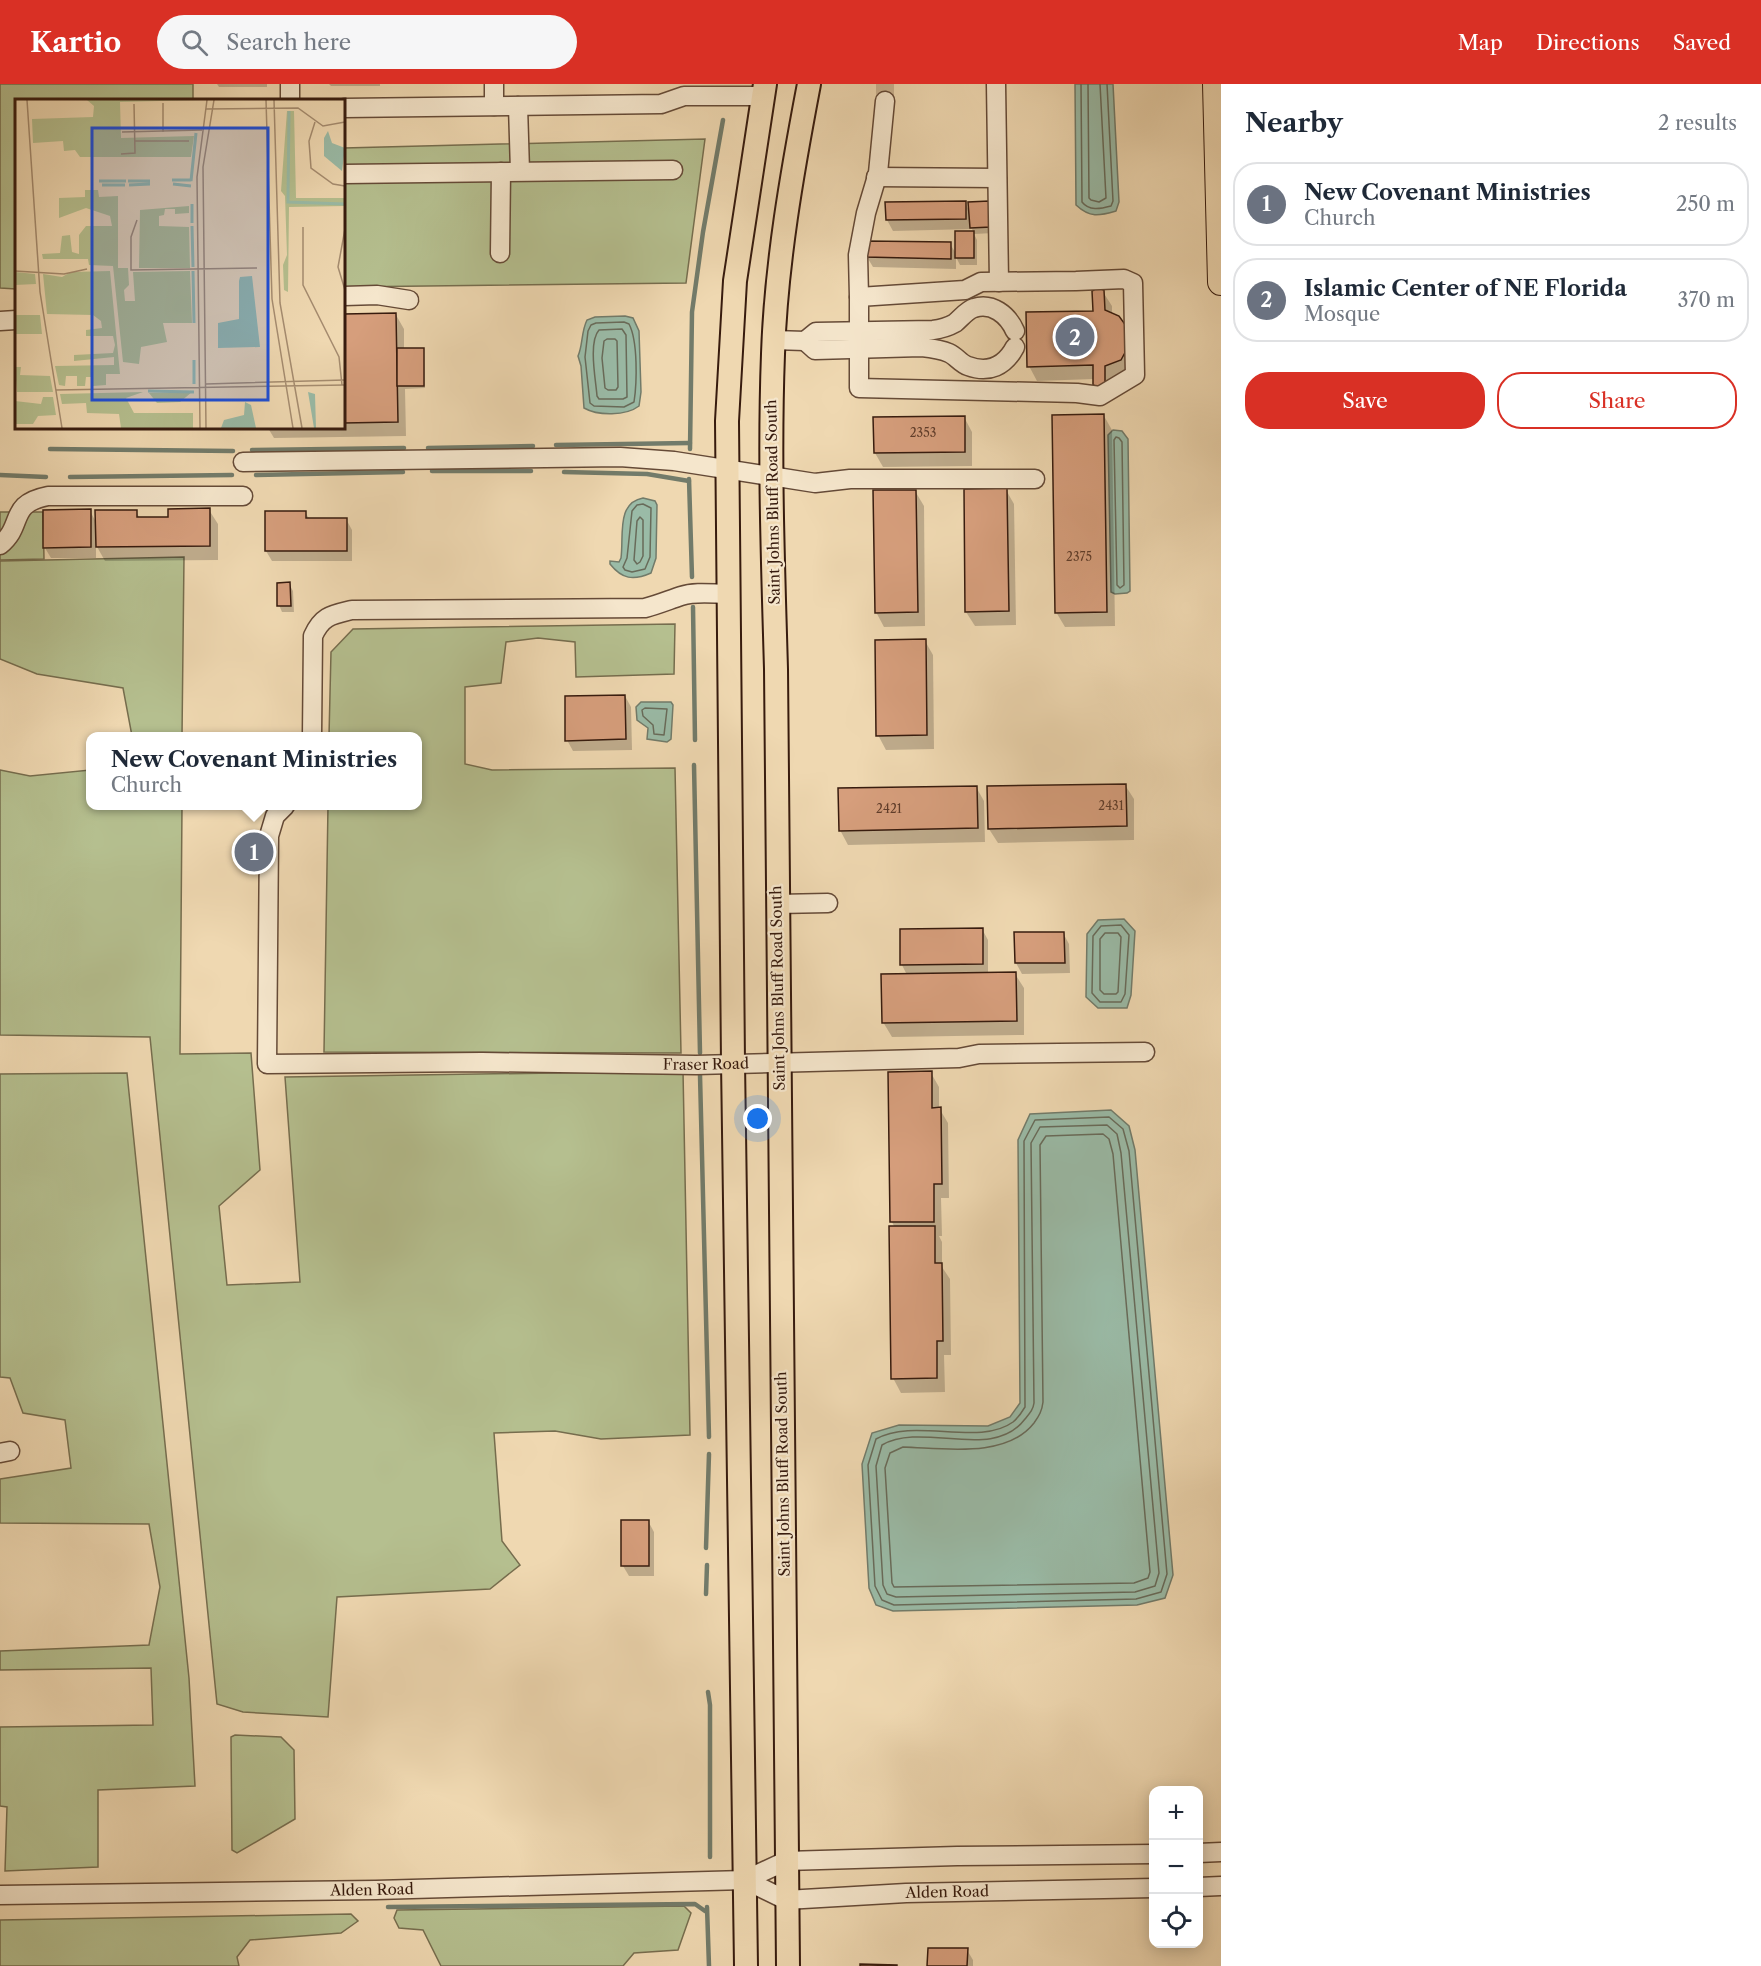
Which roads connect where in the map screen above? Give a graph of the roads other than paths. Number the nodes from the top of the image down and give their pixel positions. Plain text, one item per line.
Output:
1 (494, 84) edge
2 (809, 84) edge
3 (996, 84) edge
4 (1216, 84) edge
5 (685, 90) edge
6 (765, 90) edge
7 (494, 106) junction
8 (518, 106) junction
9 (345, 108) edge
10 (885, 109) tunnel mouth
11 (674, 170) dead end
12 (520, 171) junction
13 (501, 172) junction
14 (345, 174) edge
15 (876, 177) junction
16 (997, 178) junction
17 (500, 253) dead end
18 (999, 282) junction
19 (1221, 282) edge
20 (964, 290) junction
21 (345, 296) edge
22 (859, 297) junction
23 (409, 300) dead end
24 (972, 308) junction
25 (774, 340) junction
26 (859, 340) junction
27 (966, 366) junction
28 (964, 390) junction
29 (243, 462) dead end
30 (726, 469) junction
31 (771, 477) junction
32 (1035, 478) dead end
33 (243, 495) dead end
34 (0, 545) edge
35 (729, 594) junction
36 (312, 730) edge
37 (281, 810) edge
38 (828, 903) dead end
39 (777, 904) junction
40 (1145, 1052) dead end
41 (733, 1062) junction
42 (779, 1062) junction
43 (1221, 1852) edge
44 (1203, 1853) edge
45 (1149, 1854) edge
46 (786, 1861) junction
47 (745, 1880) junction
48 (1221, 1886) edge
49 (1203, 1887) edge
50 (1149, 1888) edge
51 (0, 1895) edge
52 (786, 1900) junction
53 (746, 1966) edge
54 (788, 1966) edge

1 - 7 street
2 - 25 main road, Saint Johns Bluff Road South
3 - 16 street
4 - 19 highway
5 - 6 street
5 - 8 street
6 - 30 main road
7 - 8 street
7 - 9 street
8 - 12 street
10 - 15 street
11 - 12 street
12 - 13 street
13 - 14 street
13 - 17 street
15 - 16 street
15 - 22 street
16 - 18 street
18 - 20 street
18 - 28 street
20 - 22 street
20 - 24 street
21 - 23 street
22 - 26 street
24 - 26 street
24 - 27 street
25 - 26 street
25 - 31 main road, Saint Johns Bluff Road South
26 - 27 street
26 - 28 street
27 - 28 street
29 - 30 street
30 - 31 street
30 - 35 main road
31 - 32 street
31 - 39 main road, Saint Johns Bluff Road South
33 - 34 street
35 - 36 street
35 - 41 main road
37 - 41 street, Fraser Road
38 - 39 street
39 - 42 main road, Saint Johns Bluff Road South
40 - 42 street, Fraser Road
41 - 42 street, Fraser Road
41 - 47 main road
42 - 46 main road, Saint Johns Bluff Road South
43 - 44 street
45 - 46 street, Alden Road
46 - 47 street, Alden Road
46 - 52 main road, Saint Johns Bluff Road South
47 - 51 street, Alden Road
47 - 52 street, Alden Road
47 - 53 main road
48 - 49 street
50 - 52 street, Alden Road
52 - 54 main road, Saint Johns Bluff Road South

